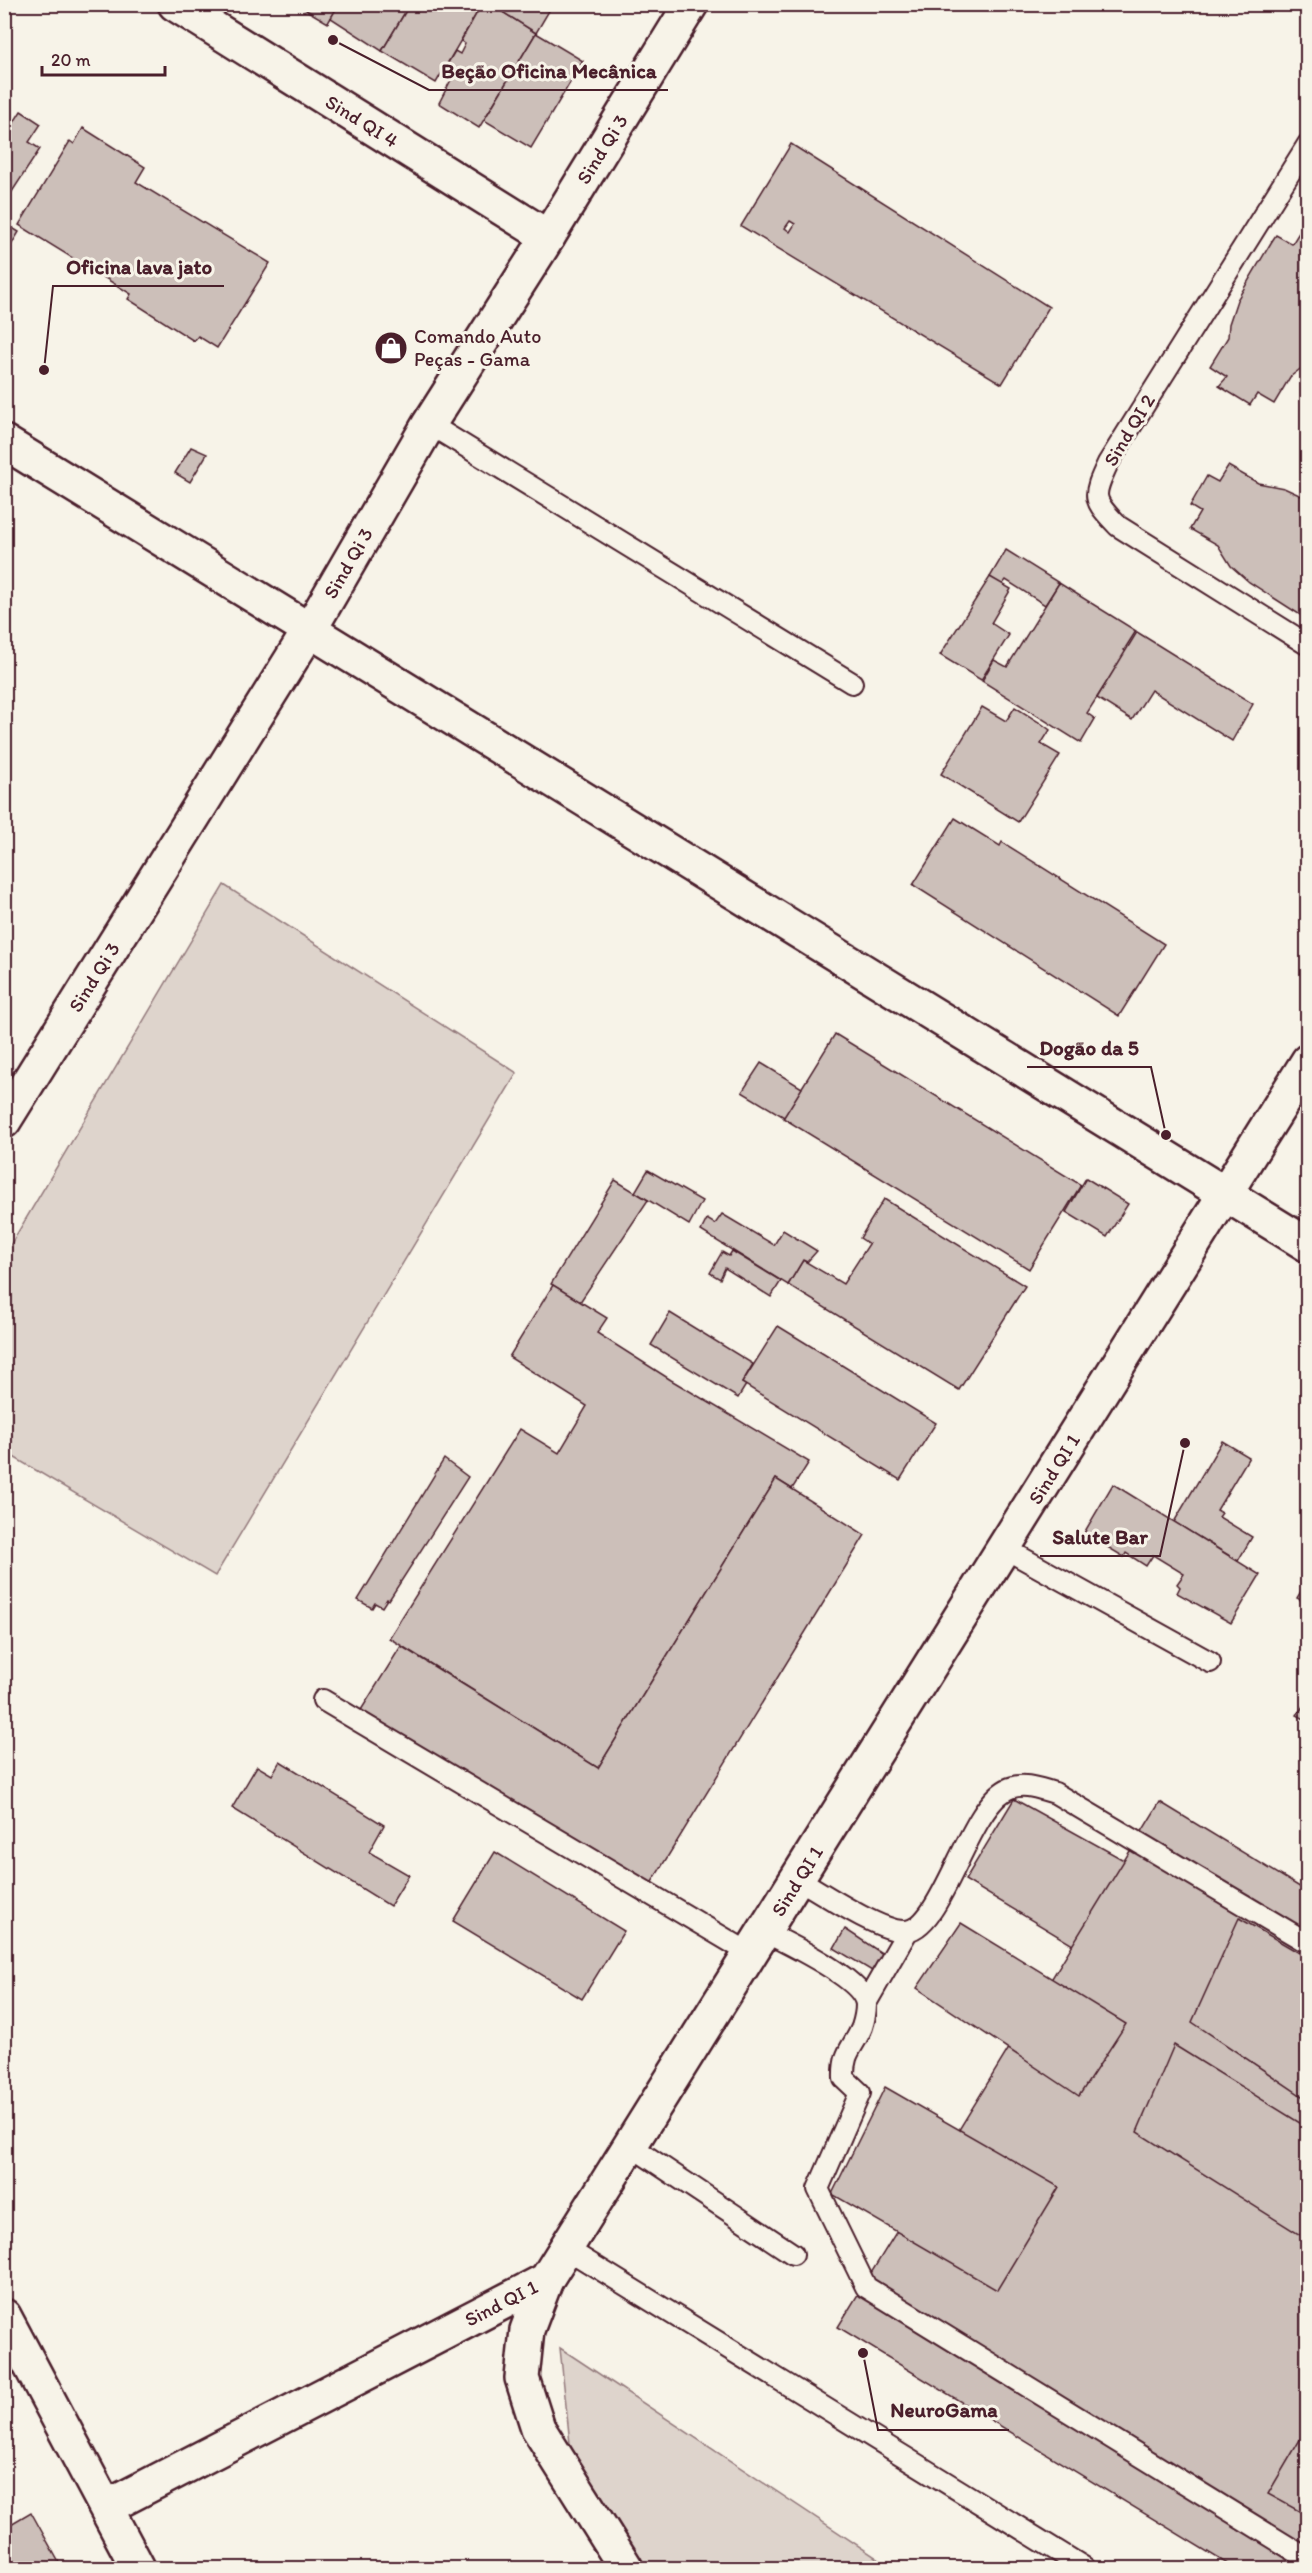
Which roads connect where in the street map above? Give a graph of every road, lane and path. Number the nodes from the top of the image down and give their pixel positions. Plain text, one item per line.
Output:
1 (176, 4) edge
2 (691, 4) edge
3 (1308, 144) edge
4 (548, 237) junction
5 (429, 424) junction
6 (4, 442) edge
7 (309, 631) junction
8 (1308, 645) edge
9 (852, 683) dead end
10 (1308, 1061) edge
11 (4, 1121) edge
12 (1225, 1196) junction
13 (1308, 1245) edge
14 (1004, 1548) junction
15 (1210, 1662) dead end
16 (323, 1700) dead end
17 (798, 1879) junction
18 (907, 1932) junction
19 (1308, 1942) edge
20 (758, 1943) junction
21 (866, 2003) junction
22 (632, 2146) junction
23 (567, 2249) junction
24 (793, 2254) dead end
25 (546, 2280) junction
26 (4, 2316) edge
27 (106, 2507) junction
28 (1308, 2559) edge
29 (138, 2568) edge
30 (626, 2568) edge
31 (1085, 2568) edge

1 - 4 street, Sind QI 4
2 - 4 street, Sind Qi 3
3 - 8 lane, Sind QI 2
4 - 5 street, Sind Qi 3
5 - 7 street, Sind Qi 3
5 - 9 lane
6 - 7 street
7 - 11 street, Sind Qi 3
7 - 12 street
10 - 12 street, Sind QI 1
12 - 13 street
12 - 14 street, Sind QI 1
14 - 15 lane
14 - 17 street, Sind QI 1
16 - 20 lane
17 - 18 lane
17 - 20 street, Sind QI 1
18 - 19 lane
18 - 21 lane
20 - 21 lane
20 - 22 street, Sind QI 1
21 - 28 lane
22 - 23 street, Sind QI 1
22 - 24 lane
23 - 25 street, Sind QI 1
23 - 31 lane
25 - 27 street, Sind QI 1
25 - 30 street
26 - 27 street
27 - 29 street

